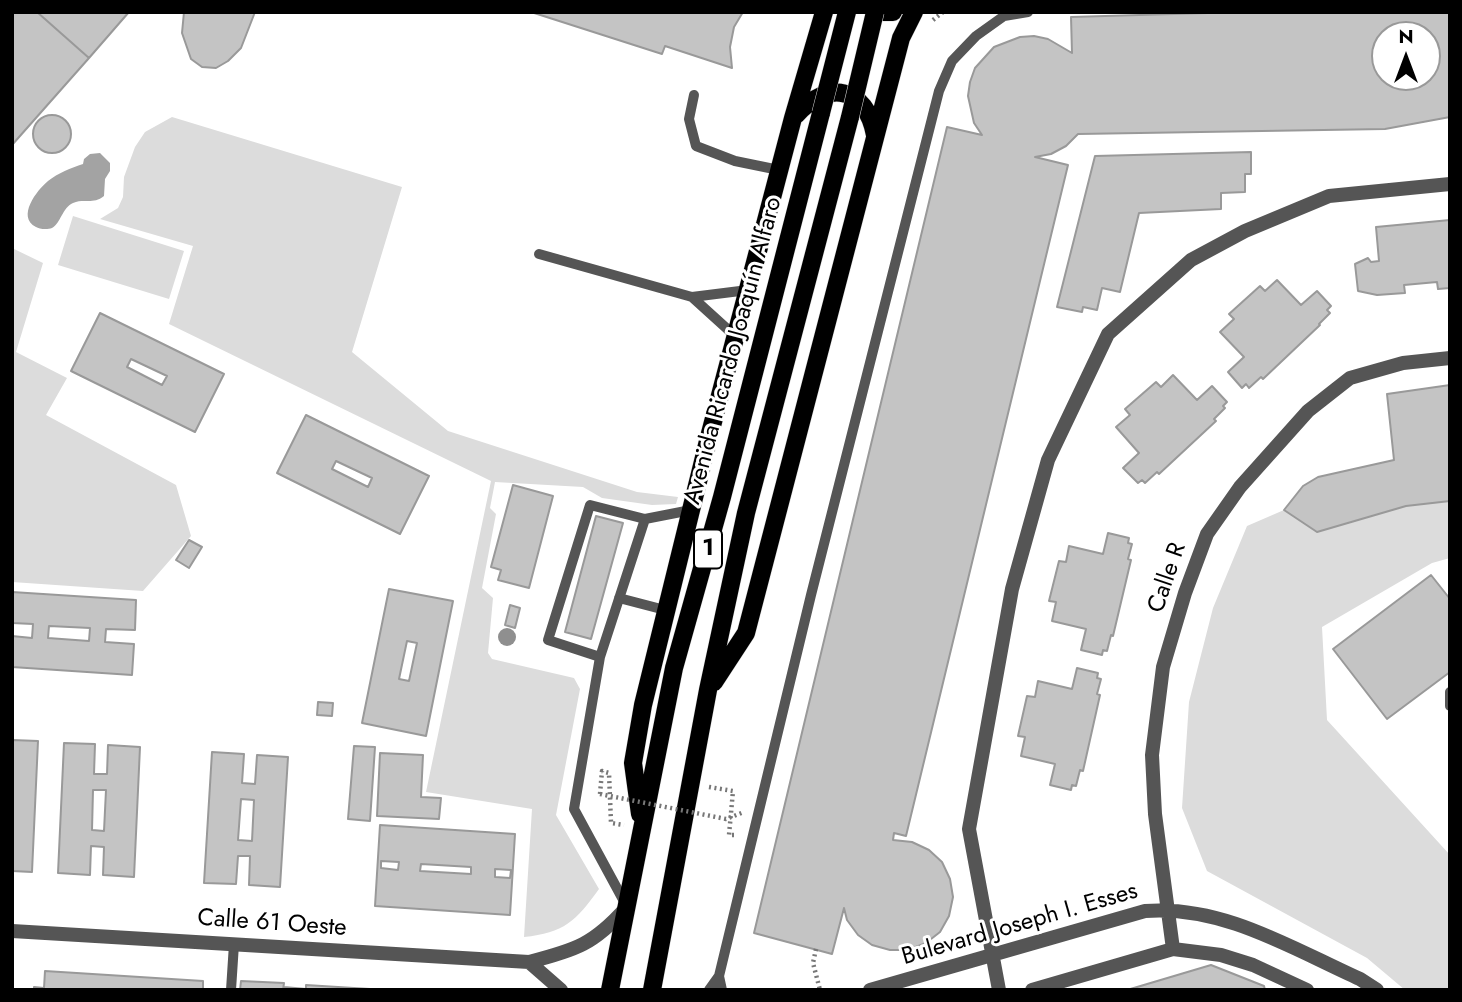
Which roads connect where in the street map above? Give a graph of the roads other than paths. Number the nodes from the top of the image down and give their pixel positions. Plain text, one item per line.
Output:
1 (824, 12) edge
2 (847, 12) edge
3 (875, 12) edge
4 (881, 12) edge
5 (893, 12) edge
6 (914, 12) edge
7 (1028, 12) edge
8 (694, 95) dead end
9 (793, 118) junction
10 (875, 135) junction
11 (779, 170) junction
12 (1450, 184) edge
13 (539, 254) dead end
14 (748, 290) junction
15 (692, 297) junction
16 (735, 337) junction
17 (1450, 358) edge
18 (691, 510) junction
19 (645, 519) junction
20 (619, 598) junction
21 (665, 610) junction
22 (600, 657) junction
23 (709, 690) junction
24 (1450, 692) edge
25 (1450, 706) edge
26 (642, 827) junction
27 (627, 907) junction
28 (1168, 909) junction
29 (12, 931) edge
30 (234, 944) junction
31 (1173, 949) junction
32 (992, 957) junction
33 (529, 962) junction
34 (719, 976) junction
35 (231, 990) edge
36 (561, 990) edge
37 (610, 990) edge
38 (652, 990) edge
39 (709, 990) edge
40 (722, 990) edge
41 (870, 990) edge
42 (999, 990) edge
43 (1032, 990) edge
44 (1307, 990) edge
45 (1377, 990) edge

1 - 9 main road
2 - 26 main road, Avenida Ricardo Joaquín Alfaro / 1, bridge
3 - 23 main road, 1, bridge
4 - 5 main road
6 - 10 main road
7 - 34 lane
8 - 11 lane
9 - 10 main road
9 - 11 main road
10 - 23 main road
11 - 14 main road
12 - 32 street
13 - 15 lane
14 - 15 lane
14 - 16 main road
15 - 16 lane
16 - 18 main road
17 - 28 street, Calle R
18 - 19 lane
18 - 21 main road
19 - 20 lane
19 - 22 lane
20 - 21 lane
20 - 22 lane
21 - 26 main road
22 - 27 lane
23 - 38 main road, 1
24 - 25 lane
26 - 27 main road, Avenida Ricardo Joaquín Alfaro / 1
27 - 33 street, Calle 61 Oeste
27 - 37 main road, Avenida Ricardo Joaquín Alfaro / 1
28 - 31 street, Calle R
28 - 32 street, Bulevard Joseph I. Esses
28 - 45 street, Bulevard Joseph I. Esses
29 - 30 street, Calle 61 Oeste
30 - 33 street, Calle 61 Oeste
30 - 35 lane
31 - 43 street
31 - 44 street
32 - 41 street, Bulevard Joseph I. Esses
32 - 42 street
33 - 36 street
34 - 39 lane
34 - 40 lane

